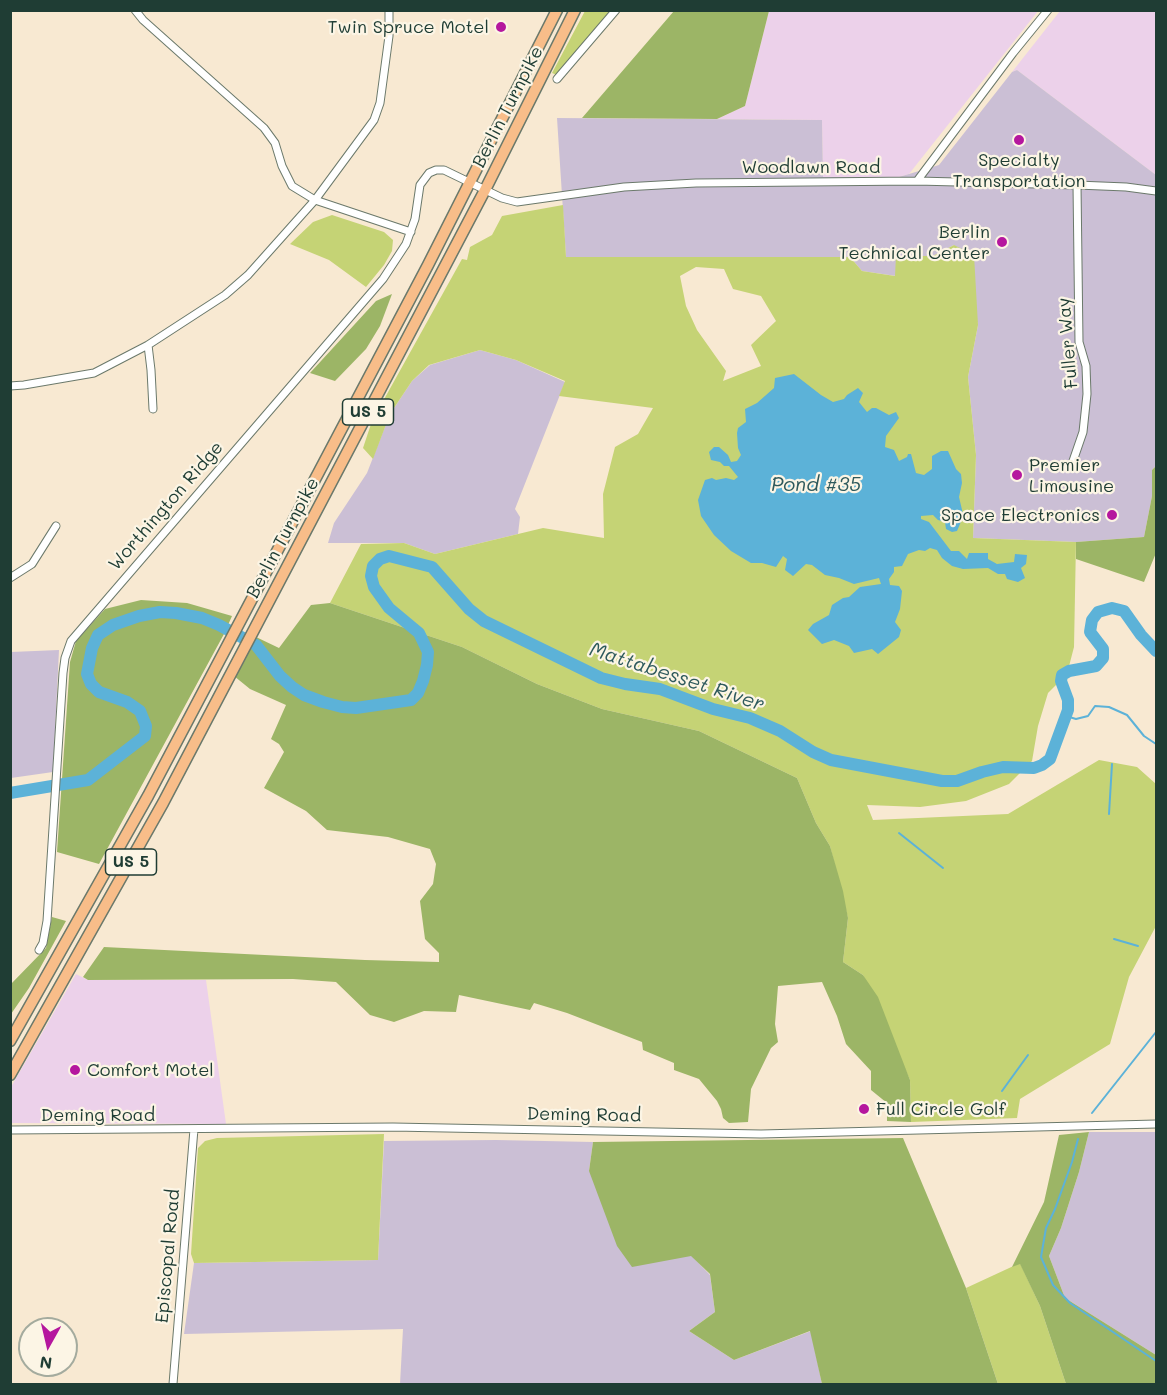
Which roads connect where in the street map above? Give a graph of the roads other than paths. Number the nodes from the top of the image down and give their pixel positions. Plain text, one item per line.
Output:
1 (135, 10) edge
2 (389, 10) edge
3 (557, 10) edge
4 (575, 10) edge
5 (616, 10) edge
6 (1048, 10) edge
7 (557, 79) dead end
8 (917, 181) junction
9 (470, 183) junction
10 (1077, 184) junction
11 (485, 190) junction
12 (1156, 191) edge
13 (315, 200) junction
14 (411, 232) junction
15 (148, 345) junction
16 (10, 386) edge
17 (153, 409) dead end
18 (1073, 461) dead end
19 (56, 526) dead end
20 (10, 578) edge
21 (39, 950) dead end
22 (10, 1041) edge
23 (10, 1075) edge
24 (1156, 1124) edge
25 (194, 1129) junction
26 (10, 1130) edge
27 (173, 1384) edge

1 - 13 street
2 - 13 street
3 - 9 highway, Berlin Turnpike / US 5
4 - 11 highway, Berlin Turnpike / US 5
5 - 7 street
6 - 8 street
8 - 10 street, Woodlawn Road
8 - 11 street, Woodlawn Road
9 - 11 street, Woodlawn Road
9 - 14 street, Worthington Ridge
9 - 22 highway, Berlin Turnpike / US 5
10 - 12 street, Woodlawn Road
10 - 18 street, Fuller Way
11 - 23 highway, Berlin Turnpike / US 5
13 - 14 street
13 - 15 street
14 - 21 street, Worthington Ridge
15 - 16 street
15 - 17 street
19 - 20 street
24 - 25 street, Deming Road
25 - 26 street, Deming Road
25 - 27 street, Episcopal Road

